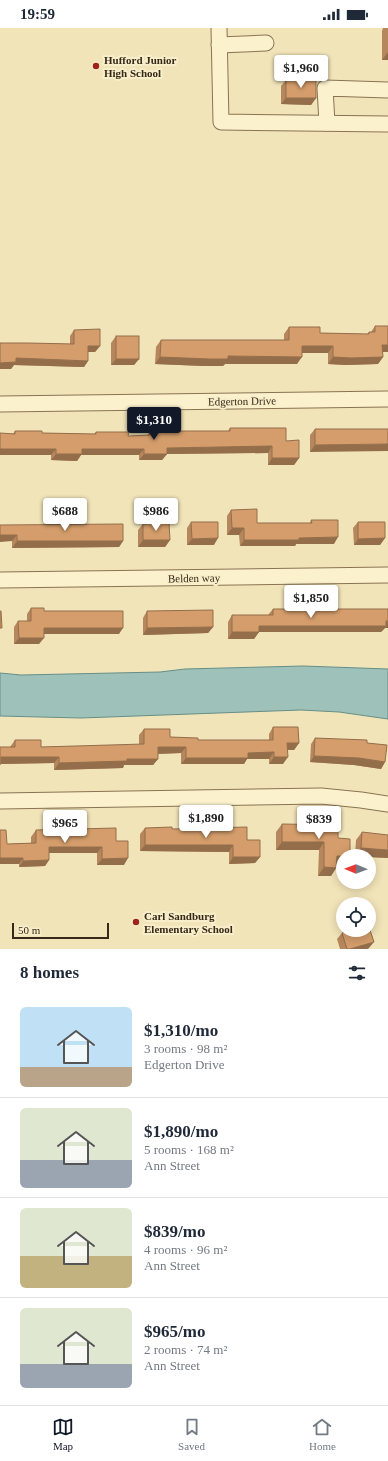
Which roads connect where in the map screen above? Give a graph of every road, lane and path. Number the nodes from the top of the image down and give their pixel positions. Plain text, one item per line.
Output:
1 (219, 28) edge
2 (266, 43) dead end
3 (219, 45) junction
4 (388, 90) edge
5 (327, 123) junction
6 (388, 124) edge
7 (388, 399) edge
8 (0, 404) edge
9 (388, 575) edge
10 (0, 580) edge
11 (0, 801) edge
12 (388, 804) edge

1 - 3 street
2 - 3 street
3 - 5 street
4 - 5 street
5 - 6 street
7 - 8 street, Edgerton Drive
9 - 10 street, Belden way
11 - 12 street

